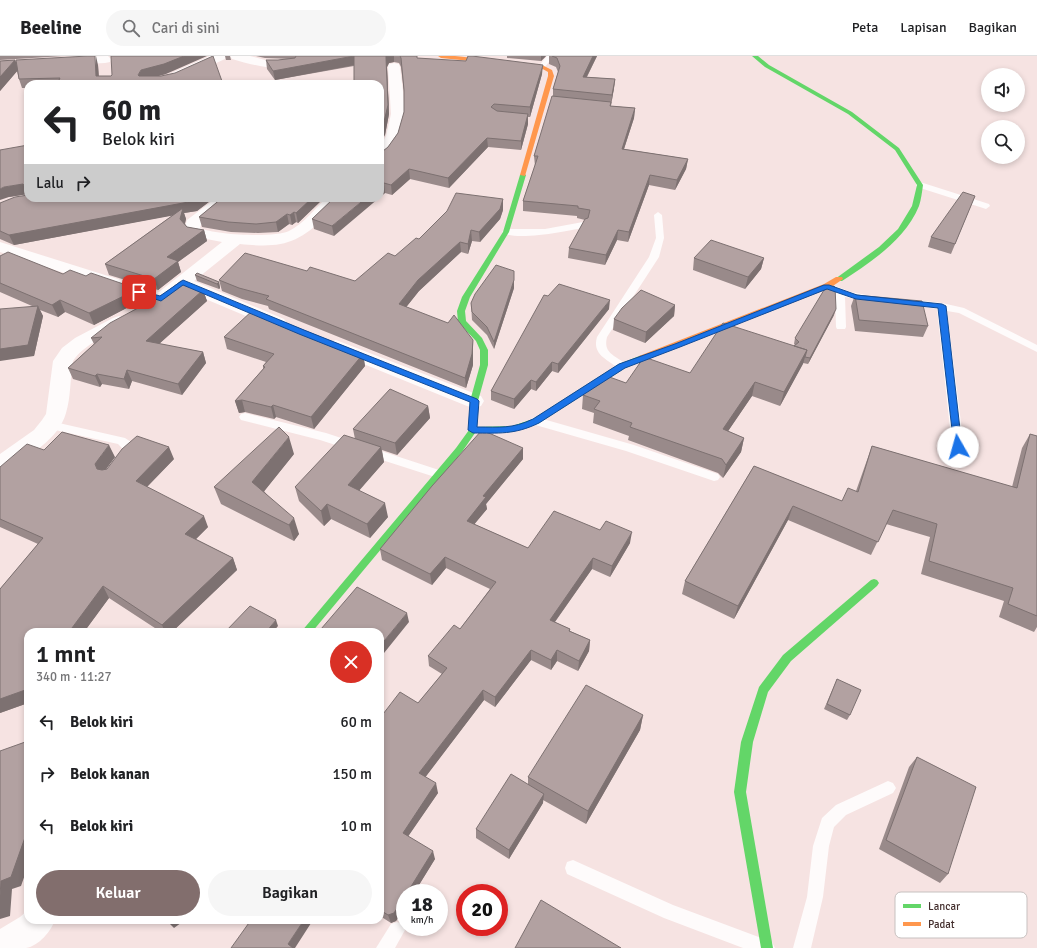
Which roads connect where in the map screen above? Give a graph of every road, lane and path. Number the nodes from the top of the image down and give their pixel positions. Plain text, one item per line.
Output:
1 (220, 56) edge
2 (236, 56) edge
3 (441, 56) edge
4 (551, 56) edge
5 (755, 56) edge
6 (53, 62) edge
7 (106, 62) edge
8 (291, 63) edge
9 (394, 67) dead end
10 (542, 67) junction
11 (164, 80) edge
12 (384, 151) edge
13 (920, 185) junction
14 (221, 202) edge
15 (331, 202) edge
16 (986, 206) dead end
17 (658, 215) dead end
18 (583, 225) edge
19 (506, 232) junction
20 (235, 240) junction
21 (0, 247) edge
22 (183, 282) junction
23 (826, 286) junction
24 (840, 292) junction
25 (161, 299) junction
26 (880, 299) edge
27 (895, 301) edge
28 (942, 306) junction
29 (725, 326) junction
30 (841, 327) dead end
31 (294, 329) edge
32 (740, 331) edge
33 (322, 341) edge
34 (1037, 349) edge
35 (622, 366) junction
36 (474, 401) junction
37 (245, 417) dead end
38 (536, 421) junction
39 (50, 425) junction
40 (473, 430) junction
41 (958, 447) dead end
42 (0, 465) edge
43 (118, 465) edge
44 (438, 474) junction
45 (714, 477) dead end
46 (874, 583) dead end
47 (309, 628) edge
48 (888, 788) dead end
49 (573, 868) dead end
50 (36, 924) edge
51 (396, 930) dead end
52 (0, 947) edge
53 (386, 948) edge
54 (766, 948) edge
55 (802, 948) edge

1 - 11 street
2 - 8 street
3 - 10 street
4 - 10 lane
5 - 13 street
6 - 7 street
9 - 12 street
10 - 19 street
13 - 16 lane
13 - 23 street
14 - 20 street
15 - 20 street
17 - 35 lane
18 - 19 lane
19 - 36 street
20 - 22 street
21 - 25 street
22 - 25 street
22 - 31 street
23 - 24 lane
23 - 29 street
24 - 26 lane
24 - 30 lane
25 - 39 street
27 - 28 lane
28 - 34 lane
28 - 41 lane
29 - 32 lane
29 - 35 street
33 - 36 street
35 - 38 street
36 - 40 street
37 - 44 lane
38 - 40 street
38 - 45 lane
39 - 42 street
39 - 43 lane
40 - 44 street
44 - 47 street
46 - 54 street
48 - 55 lane
49 - 54 lane
50 - 52 street
51 - 53 lane

